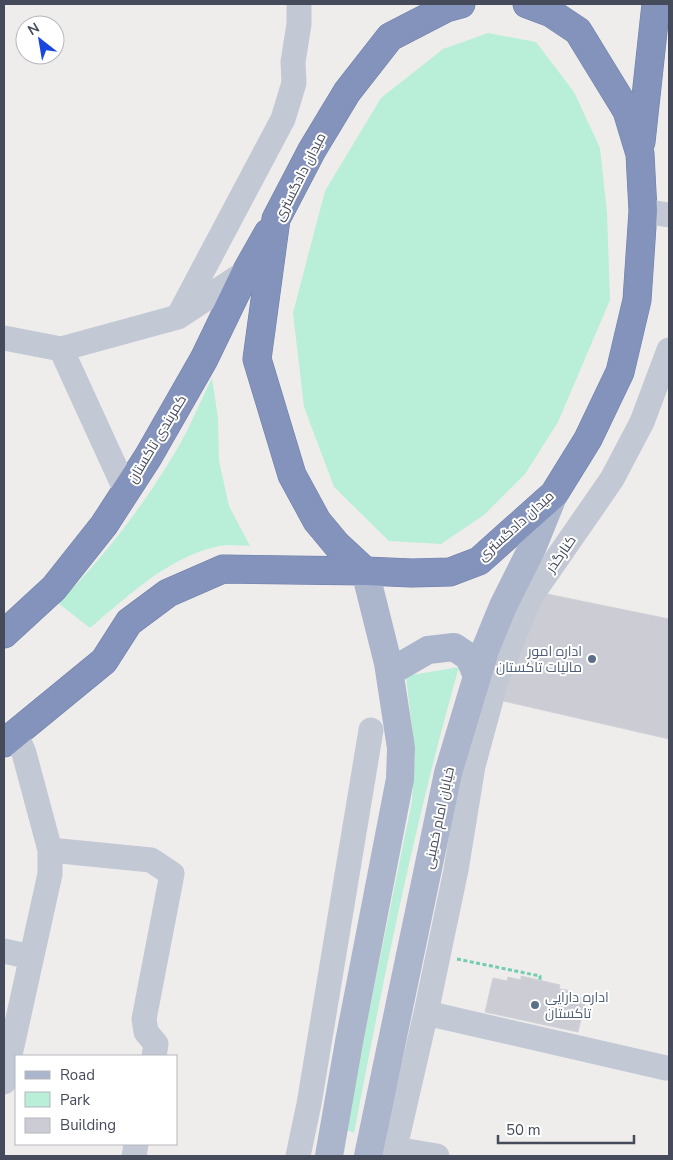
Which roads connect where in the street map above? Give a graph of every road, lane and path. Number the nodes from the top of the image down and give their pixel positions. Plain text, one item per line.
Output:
1 (299, 4) edge
2 (415, 4) edge
3 (461, 4) edge
4 (527, 4) edge
5 (656, 4) edge
6 (390, 37) junction
7 (640, 154) junction
8 (656, 213) edge
9 (276, 219) junction
10 (246, 272) junction
11 (178, 317) junction
12 (4, 338) edge
13 (61, 349) junction
14 (669, 350) edge
15 (126, 491) junction
16 (554, 494) junction
17 (365, 571) junction
18 (4, 634) edge
19 (390, 672) junction
20 (477, 676) junction
21 (371, 730) dead end
22 (10, 738) edge
23 (50, 850) junction
24 (4, 951) edge
25 (439, 952) junction
26 (31, 957) junction
27 (540, 980) dead end
28 (426, 1013) junction
29 (320, 1039) junction
30 (349, 1042) junction
31 (154, 1055) edge
32 (666, 1068) dead end
33 (4, 1082) edge
34 (394, 1153) edge
35 (298, 1156) edge
36 (329, 1156) edge
37 (368, 1156) edge
38 (437, 1156) edge

1 - 11 street
2 - 6 highway
3 - 6 highway, میدان دادگستری
4 - 7 highway, میدان دادگستری
5 - 7 highway
6 - 9 highway, میدان دادگستری
7 - 8 highway, میدان دادگستری
8 - 16 highway, میدان دادگستری
9 - 10 highway, کمربندی تاکستان
9 - 17 highway, میدان دادگستری
10 - 11 street
10 - 15 highway, کمربندی تاکستان
11 - 13 street
12 - 13 street
13 - 15 street
14 - 25 street, کنارگذر
15 - 18 highway, کمربندی تاکستان
16 - 17 highway, میدان دادگستری
16 - 20 main road, خیابان امام خمینی
17 - 19 main road
17 - 22 highway
19 - 20 main road
19 - 30 main road
20 - 37 main road, خیابان امام خمینی
21 - 29 street
22 - 23 street
23 - 26 street
23 - 31 street
24 - 26 street
25 - 27 path
25 - 28 street, کنارگذر
26 - 33 street
28 - 32 street
28 - 34 street, کنارگذر
29 - 30 street
29 - 35 street
30 - 36 main road
34 - 38 street

